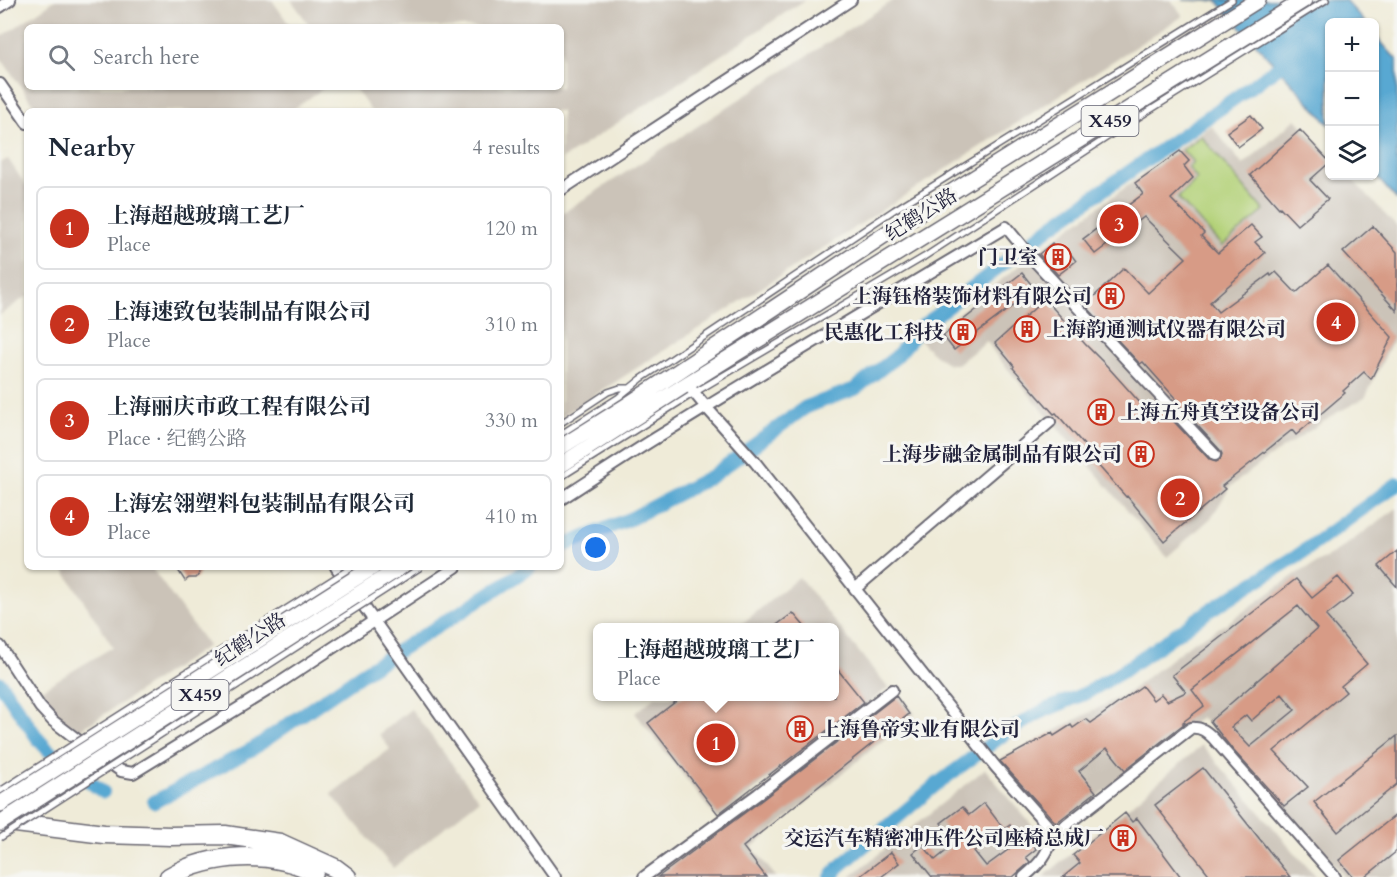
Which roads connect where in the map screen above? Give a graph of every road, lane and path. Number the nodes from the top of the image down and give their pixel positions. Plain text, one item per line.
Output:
1 (10, 0) edge
2 (851, 0) edge
3 (1232, 0) edge
4 (1258, 0) edge
5 (1304, 0) edge
6 (1326, 0) edge
7 (0, 7) edge
8 (0, 84) edge
9 (24, 119) edge
10 (564, 188) edge
11 (899, 216) junction
12 (630, 388) junction
13 (690, 388) junction
14 (706, 407) junction
15 (630, 412) junction
16 (564, 421) edge
17 (1050, 422) dead end
18 (564, 433) edge
19 (564, 445) edge
20 (1215, 455) dead end
21 (564, 463) edge
22 (564, 474) edge
23 (564, 497) edge
24 (338, 570) edge
25 (347, 570) edge
26 (368, 570) edge
27 (396, 570) edge
28 (416, 570) edge
29 (442, 571) edge
30 (855, 589) junction
31 (374, 621) junction
32 (0, 646) edge
33 (892, 690) dead end
34 (0, 791) edge
35 (0, 804) edge
36 (0, 822) edge
37 (1055, 834) junction
38 (0, 838) edge
39 (169, 877) edge
40 (326, 877) edge
41 (347, 877) edge
42 (555, 877) edge
43 (644, 877) edge
44 (1024, 877) edge
45 (1335, 877) edge

1 - 7 street
2 - 10 street
3 - 11 lane
4 - 11 main road, 纪鹤公路 / X459
5 - 13 main road, 纪鹤公路 / X459
6 - 13 lane
8 - 9 street
11 - 12 lane
11 - 15 main road, 纪鹤公路 / X459
12 - 15 lane
12 - 16 lane
13 - 14 street
13 - 15 main road, 纪鹤公路 / X459
14 - 20 street
14 - 23 street
14 - 30 street
15 - 18 lane
15 - 19 main road, 纪鹤公路 / X459
15 - 21 main road, 纪鹤公路 / X459
15 - 22 lane
17 - 30 street
24 - 31 street
25 - 34 lane, bridge
26 - 35 main road, 纪鹤公路 / X459, bridge
27 - 36 main road, 纪鹤公路 / X459, bridge
28 - 38 lane, bridge
29 - 31 street
30 - 37 street
31 - 32 street
31 - 42 street
33 - 43 street
36 - 41 highway
37 - 44 street
37 - 45 street
39 - 40 highway

